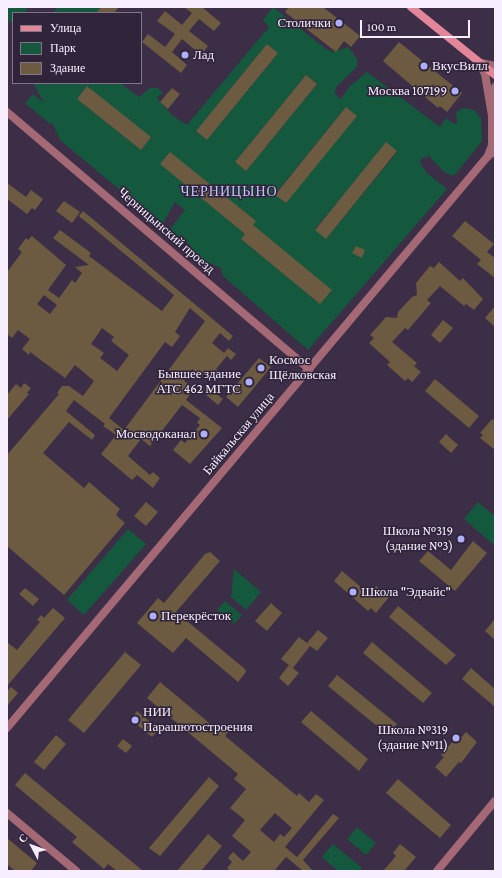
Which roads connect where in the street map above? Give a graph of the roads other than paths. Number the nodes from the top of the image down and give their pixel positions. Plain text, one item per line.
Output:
1 (411, 7) edge
2 (479, 62) junction
3 (495, 66) edge
4 (495, 75) edge
5 (495, 87) edge
6 (7, 112) edge
7 (493, 116) edge
8 (492, 154) edge
9 (309, 369) junction
10 (7, 728) edge
11 (495, 801) edge
12 (7, 813) edge
13 (76, 871) edge
14 (438, 871) edge

1 - 2 main road
2 - 3 street
2 - 4 main road
2 - 7 street
5 - 7 street
6 - 9 street, Черницынский проезд
7 - 8 street
8 - 9 street, Байкальская улица
9 - 10 street, Байкальская улица
11 - 14 street
12 - 13 street

